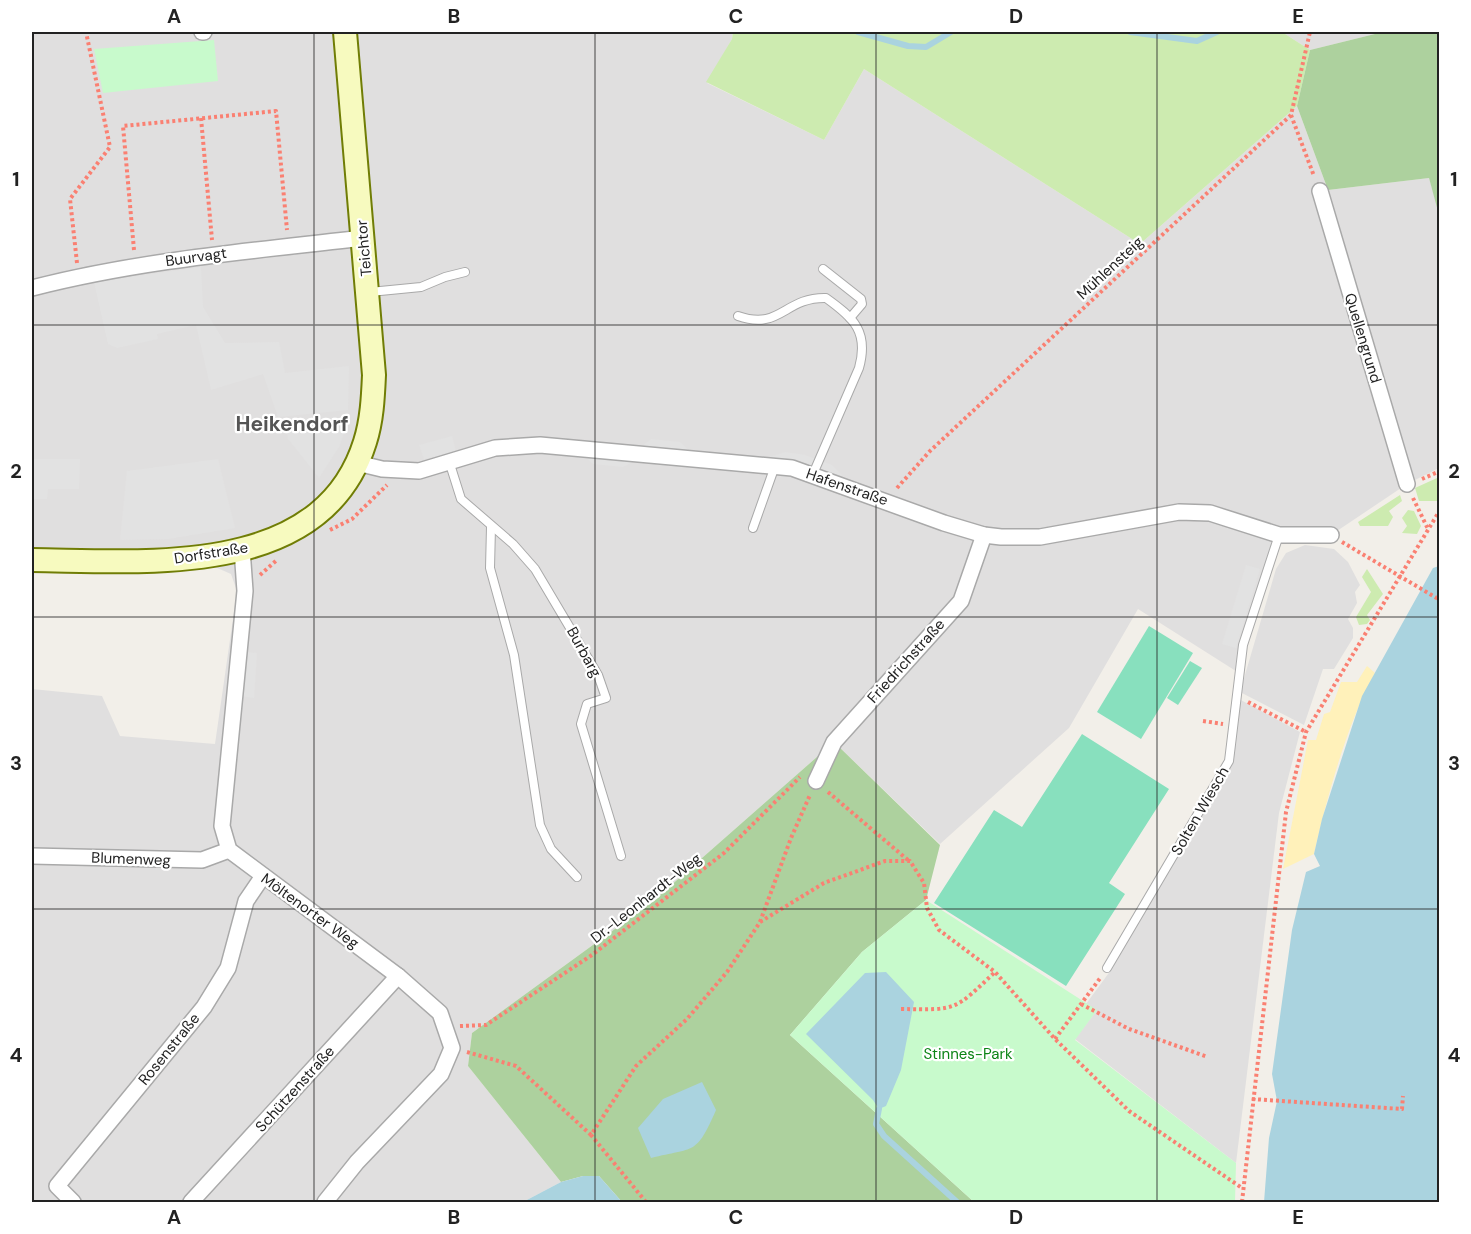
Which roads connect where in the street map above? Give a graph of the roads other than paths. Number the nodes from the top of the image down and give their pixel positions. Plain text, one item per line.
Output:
1 (345, 32) edge
2 (1320, 191) road end
3 (363, 238) junction
4 (823, 269) dead end
5 (465, 272) dead end
6 (32, 288) edge
7 (368, 292) junction
8 (738, 316) dead end
9 (850, 318) junction
10 (449, 462) junction
11 (357, 463) junction
12 (775, 466) junction
13 (813, 474) junction
14 (1410, 490) road end
15 (491, 527) junction
16 (753, 528) dead end
17 (984, 535) junction
18 (1279, 535) junction
19 (1331, 535) road end
20 (242, 549) junction
21 (32, 560) edge
22 (816, 781) road end
23 (229, 850) junction
24 (32, 856) edge
25 (621, 856) dead end
26 (263, 876) junction
27 (577, 878) dead end
28 (1107, 968) road end
29 (398, 976) junction
30 (73, 1203) edge
31 (191, 1203) edge
32 (325, 1203) edge

1 - 3 street, Teichtor
2 - 14 street, Quellengrund
3 - 6 street, Buurvagt
3 - 7 street, Teichtor
4 - 9 lane
5 - 7 lane
7 - 11 street, Teichtor
8 - 9 lane
9 - 13 lane
10 - 11 street, Hafenstraße
10 - 12 street, Hafenstraße
10 - 15 lane, Burbarg
11 - 20 street, Dorfstraße
12 - 13 street, Hafenstraße
12 - 16 lane
13 - 17 street, Hafenstraße
15 - 25 lane, Burbarg
15 - 27 lane
17 - 18 street, Hafenstraße
17 - 22 street, Friedrichstraße
18 - 19 street, Hafenstraße
18 - 28 lane, Solten Wiesch
20 - 21 street, Dorfstraße
20 - 23 street
23 - 24 street, Blumenweg
23 - 26 street, Möltenorter Weg
26 - 29 street, Möltenorter Weg
26 - 30 street, Rosenstraße
29 - 31 street, Schützenstraße
29 - 32 street, Möltenorter Weg

